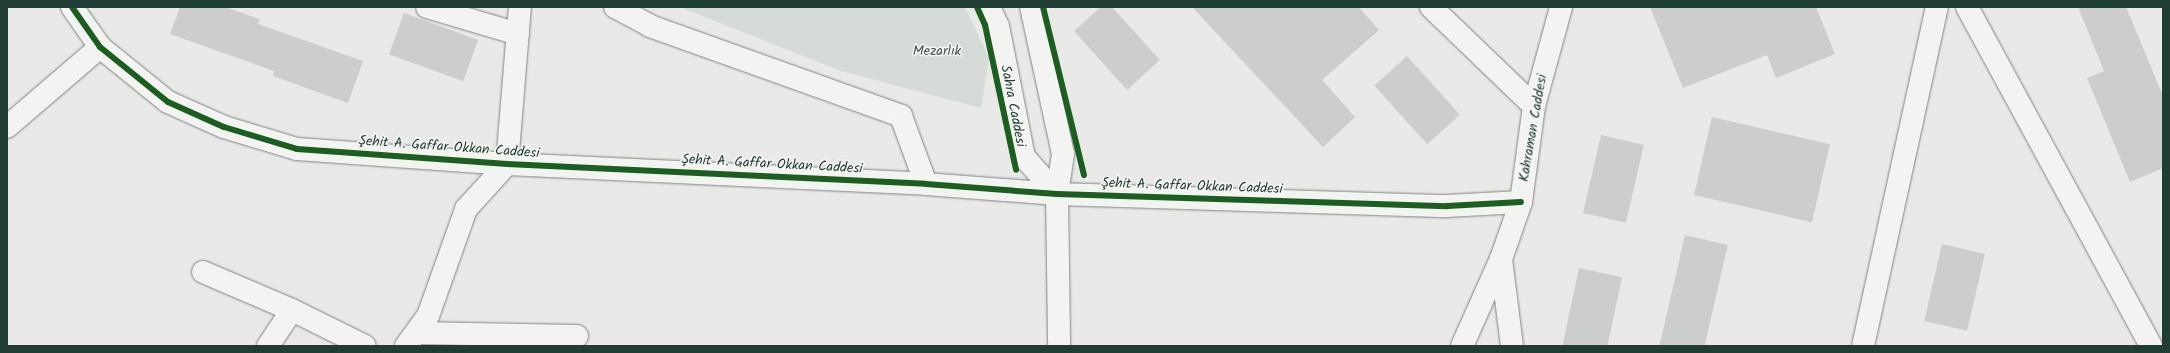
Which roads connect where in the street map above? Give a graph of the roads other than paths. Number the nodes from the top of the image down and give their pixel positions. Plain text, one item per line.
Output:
1 (72, 7) edge
2 (427, 7) edge
3 (520, 7) edge
4 (615, 7) edge
5 (989, 7) edge
6 (1031, 7) edge
7 (1430, 7) edge
8 (1561, 7) edge
9 (1937, 7) edge
10 (1966, 7) edge
11 (518, 34) junction
12 (100, 47) junction
13 (1534, 106) junction
14 (7, 127) edge
15 (507, 164) junction
16 (926, 184) junction
17 (1057, 194) junction
18 (1521, 202) junction
19 (1501, 259) junction
20 (203, 272) dead end
21 (292, 310) junction
22 (577, 336) dead end
23 (412, 339) edge
24 (268, 346) edge
25 (365, 346) edge
26 (1059, 346) edge
27 (1462, 346) edge
28 (1512, 346) edge
29 (1863, 346) edge
30 (2151, 346) edge

1 - 12 street, Şehit A. Gaffar Okkan Caddesi
2 - 11 street
3 - 11 street
4 - 16 street
5 - 17 street, Sahra Caddesi
6 - 17 street
7 - 13 street
8 - 13 street, Kahraman Caddesi
9 - 29 street
10 - 30 street
11 - 15 street
12 - 14 street
12 - 15 street, Şehit A. Gaffar Okkan Caddesi
13 - 18 street, Kahraman Caddesi
15 - 16 street, Şehit A. Gaffar Okkan Caddesi
15 - 23 street
16 - 17 street, Şehit A. Gaffar Okkan Caddesi
17 - 18 street, Şehit A. Gaffar Okkan Caddesi
17 - 26 street
18 - 19 street, Kahraman Caddesi
19 - 27 street, Kahraman Caddesi
19 - 28 street
20 - 21 street
21 - 24 street
21 - 25 street
22 - 23 street

